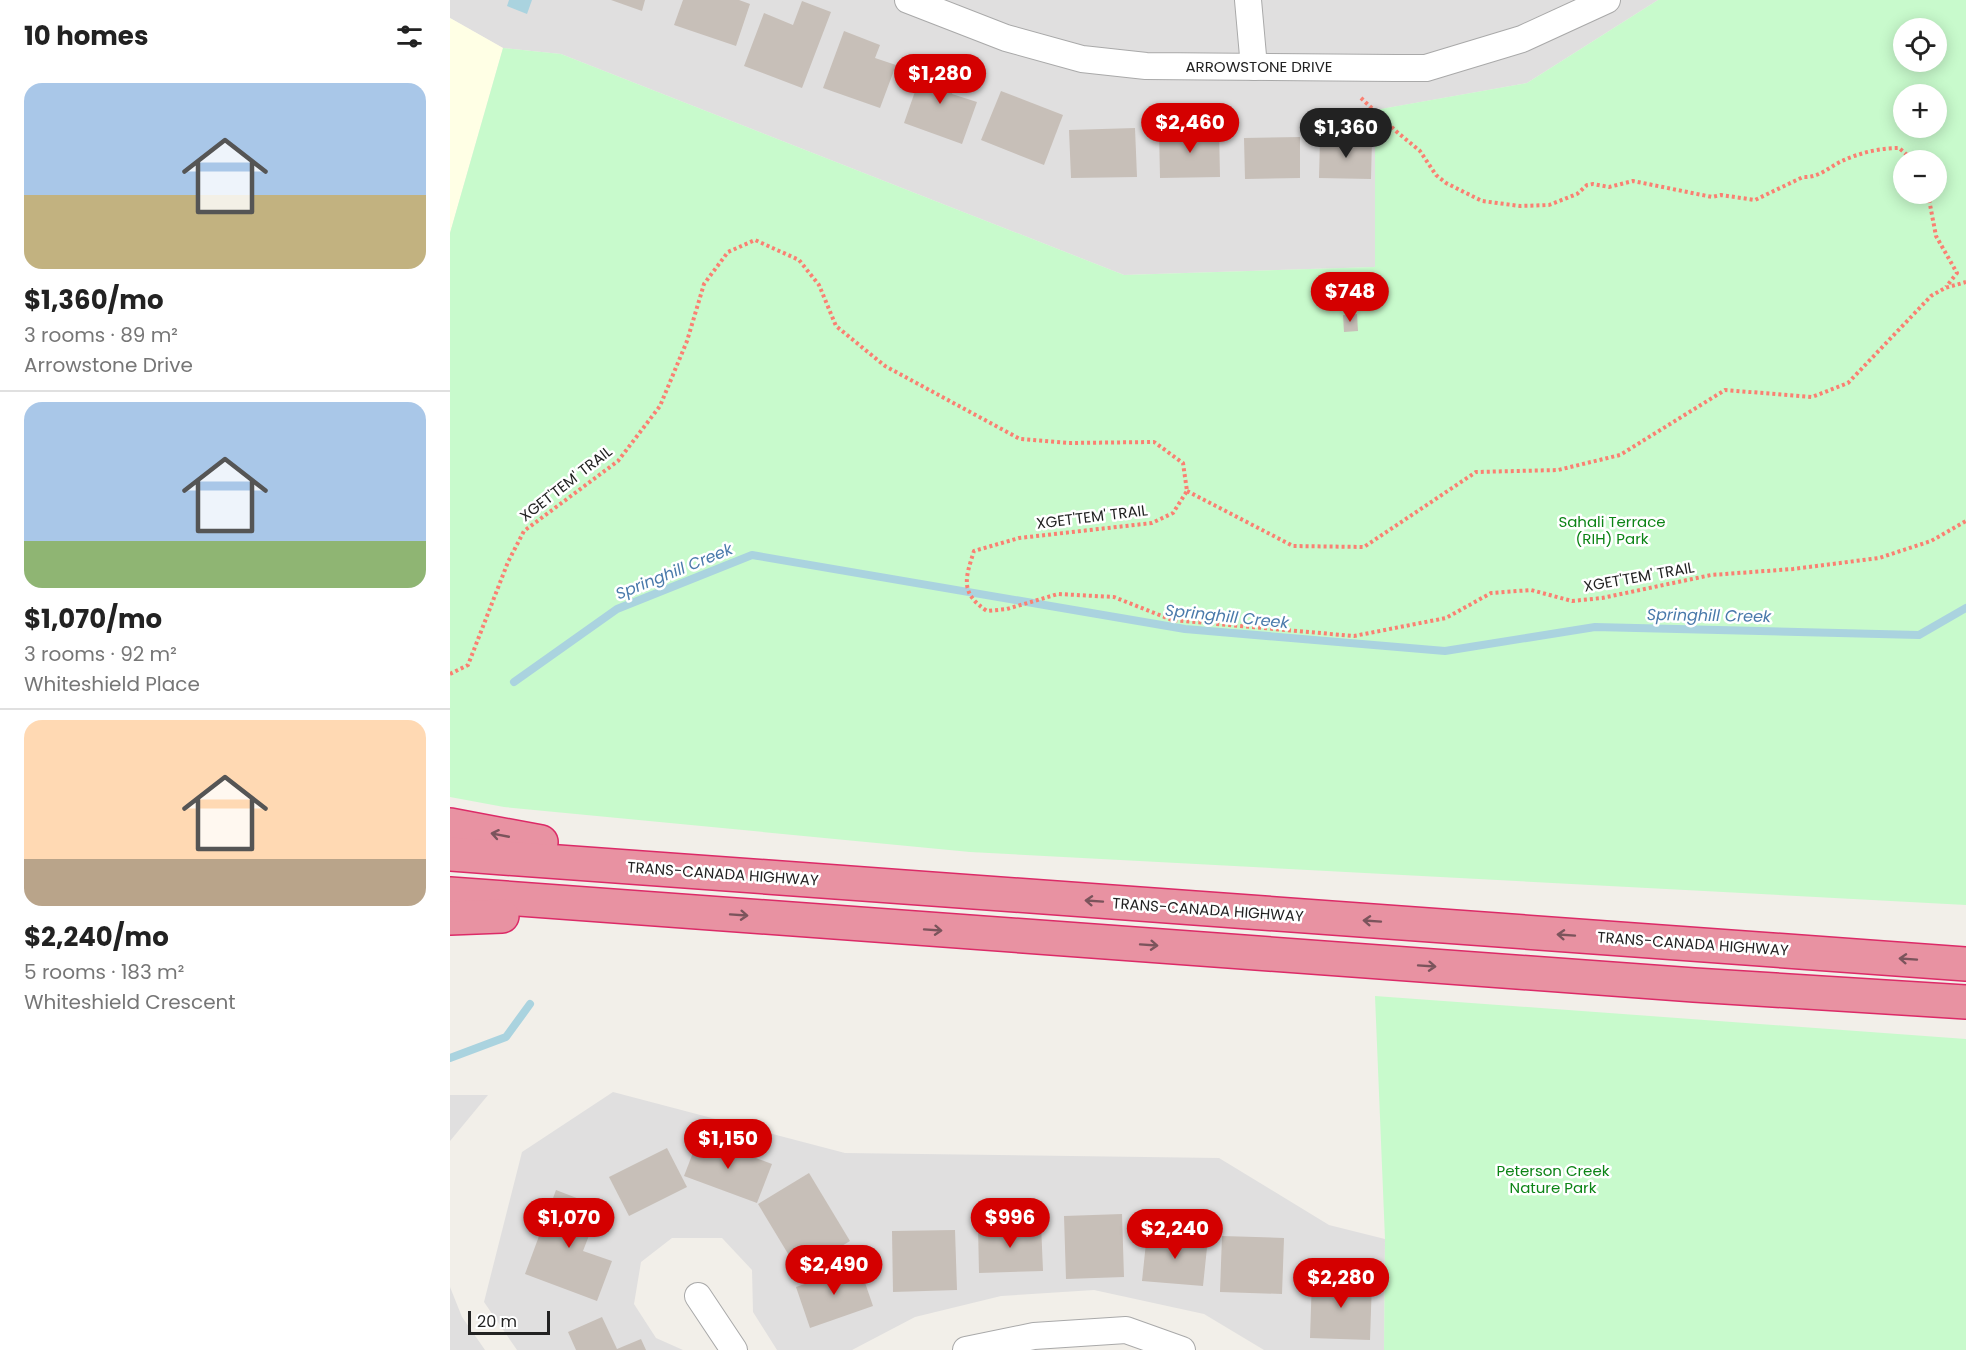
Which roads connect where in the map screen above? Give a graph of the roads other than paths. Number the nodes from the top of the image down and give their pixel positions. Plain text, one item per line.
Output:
1 (908, 0) edge
2 (1248, 0) edge
3 (1607, 0) edge
4 (1254, 67) junction
5 (450, 825) edge
6 (450, 854) edge
7 (702, 872) junction
8 (450, 894) edge
9 (694, 911) junction
10 (450, 918) edge
11 (1966, 964) edge
12 (1966, 1002) edge
13 (698, 1296) dead end
14 (734, 1350) edge
15 (966, 1350) edge
16 (1182, 1350) edge

1 - 4 street, ARROWSTONE DRIVE
2 - 4 street
3 - 4 street, ARROWSTONE DRIVE
7 -> 5 highway
6 - 7 highway, TRANS-CANADA HIGHWAY
11 -> 7 highway, TRANS-CANADA HIGHWAY
8 - 9 highway
9 - 10 highway
9 -> 12 highway
13 - 14 street
15 - 16 street

